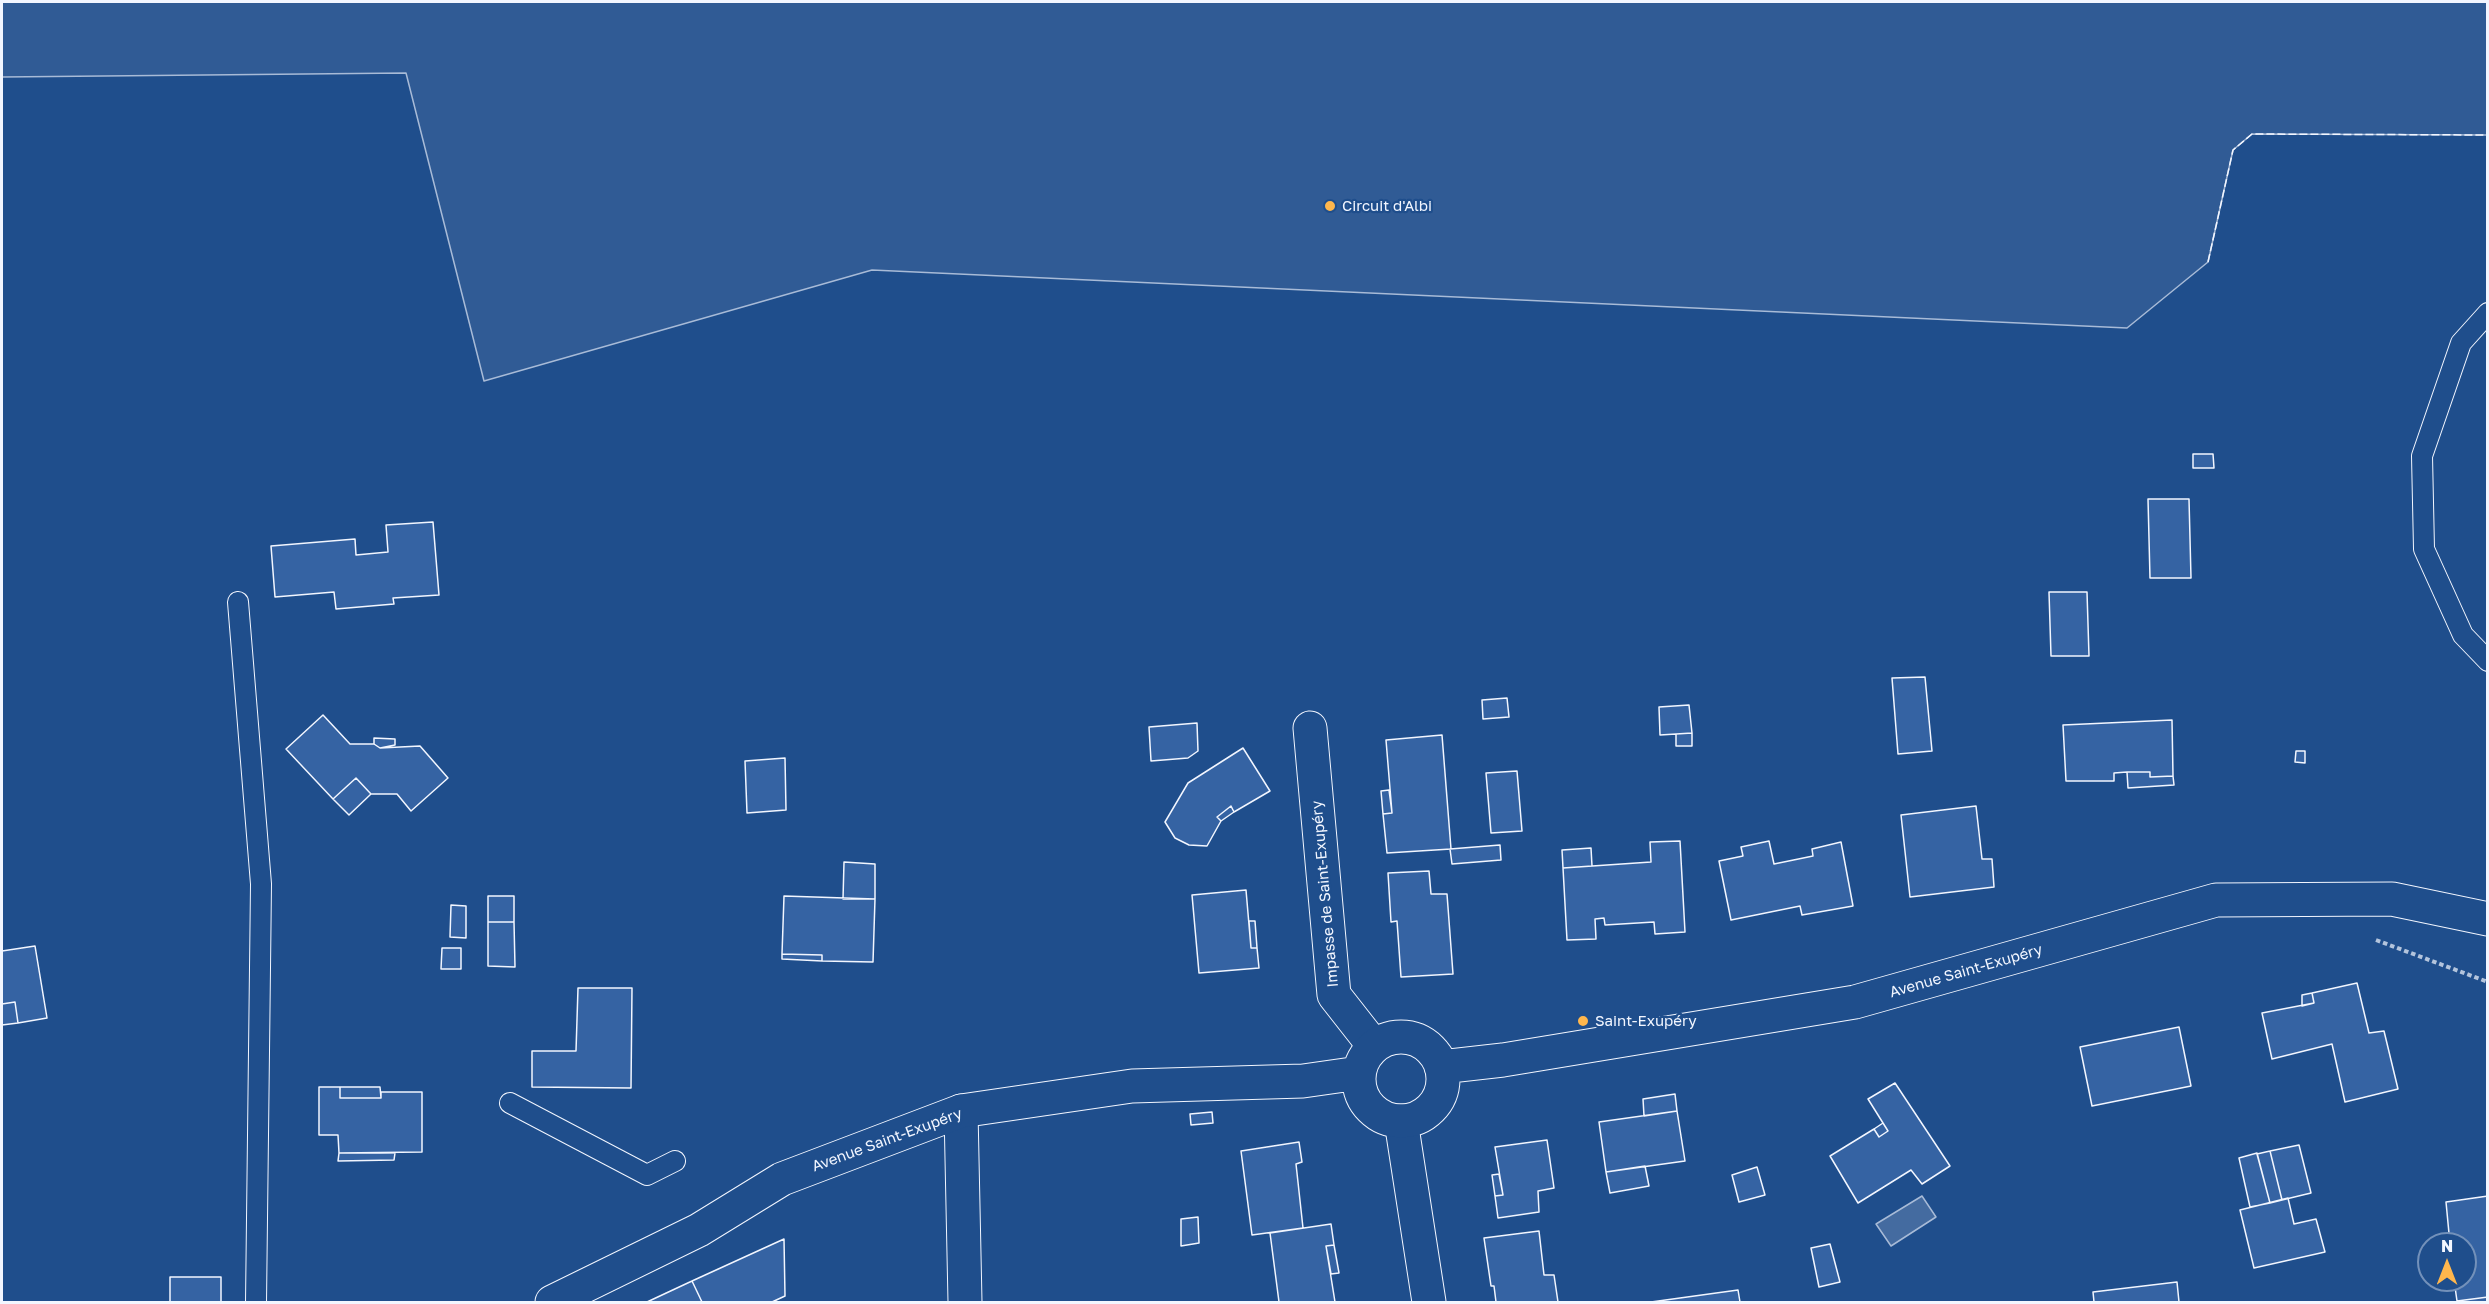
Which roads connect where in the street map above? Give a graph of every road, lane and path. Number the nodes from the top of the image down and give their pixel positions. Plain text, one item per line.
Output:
1 (2487, 313) edge
2 (238, 602) dead end
3 (2487, 661) edge
4 (1310, 728) dead end
5 (2487, 919) edge
6 (1366, 1060) junction
7 (1441, 1067) junction
8 (510, 1103) dead end
9 (961, 1111) junction
10 (1401, 1121) junction
11 (675, 1161) dead end
12 (256, 1302) edge
13 (552, 1302) edge
14 (965, 1302) edge
15 (1429, 1302) edge

1 - 3 lane
2 - 12 lane
4 - 6 street, Impasse de Saint-Exupéry
5 - 7 street, Avenue Saint-Exupéry
6 - 7 street
6 - 9 street, Avenue Saint-Exupéry
6 - 10 street
7 - 10 street
8 - 11 lane
9 - 13 street, Avenue Saint-Exupéry
9 - 14 street
10 - 15 street

